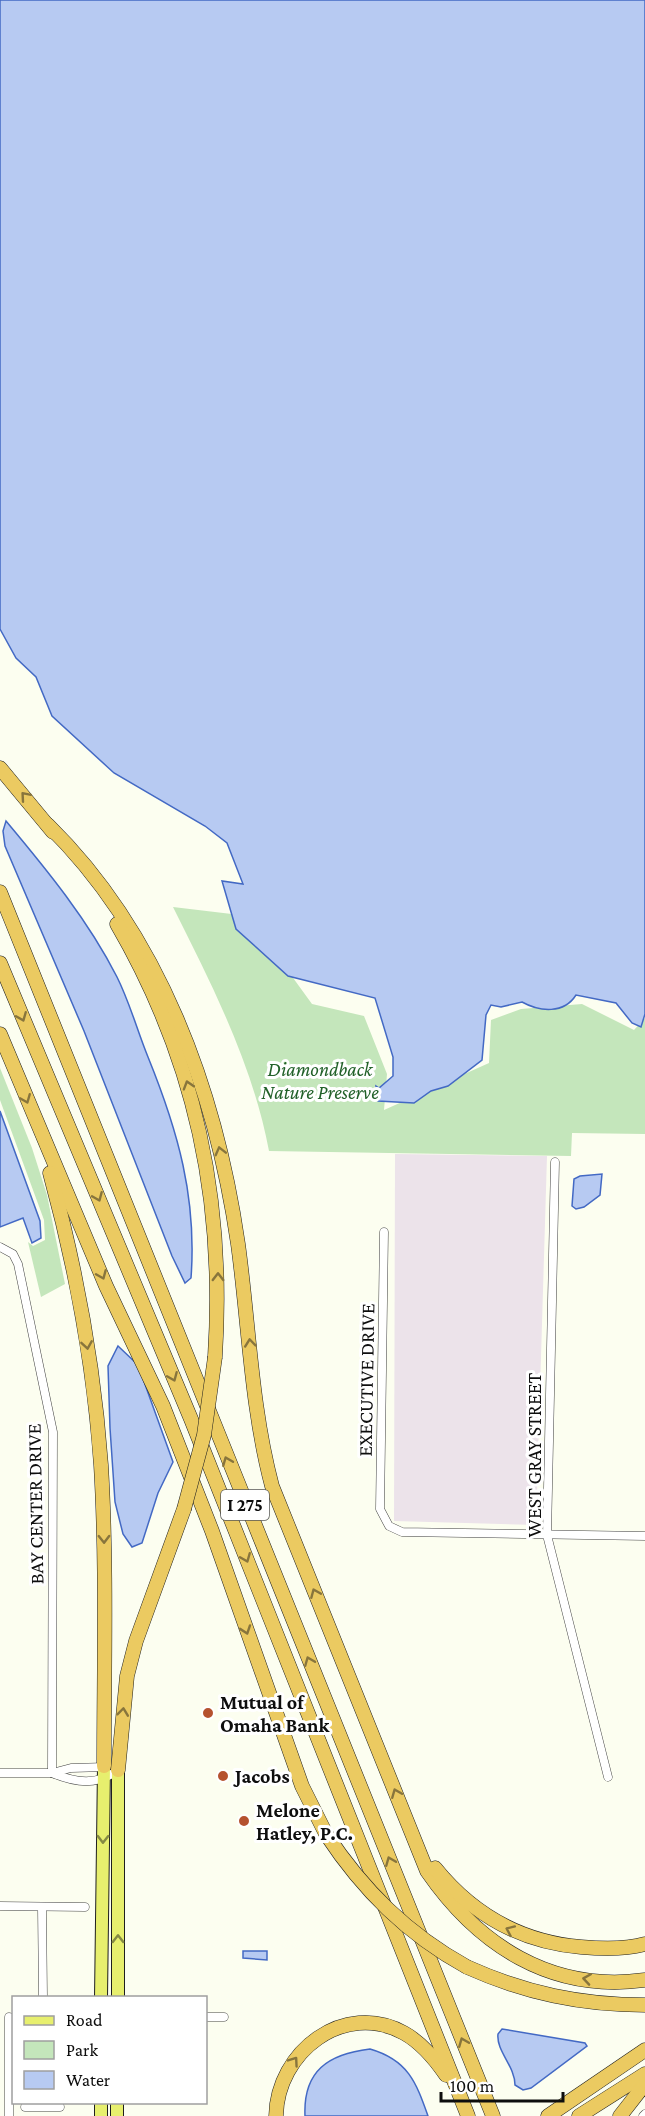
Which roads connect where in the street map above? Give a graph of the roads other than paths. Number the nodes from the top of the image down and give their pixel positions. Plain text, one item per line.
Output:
1 (0, 768) edge
2 (48, 825) junction
3 (0, 892) edge
4 (0, 963) edge
5 (0, 1034) edge
6 (37, 1125) junction
7 (555, 1162) dead end
8 (384, 1232) dead end
9 (0, 1247) edge
10 (547, 1535) junction
11 (645, 1536) edge
12 (104, 1766) junction
13 (118, 1770) junction
14 (0, 1773) edge
15 (52, 1773) junction
16 (608, 1777) dead end
17 (104, 1781) junction
18 (418, 1847) junction
19 (0, 1906) edge
20 (42, 1907) junction
21 (85, 1907) dead end
22 (645, 1936) edge
23 (645, 1944) edge
24 (566, 1946) junction
25 (645, 1980) edge
26 (43, 1996) edge
27 (101, 1996) edge
28 (118, 1996) edge
29 (645, 2005) edge
30 (7, 2017) edge
31 (207, 2017) edge
32 (224, 2017) dead end
33 (7, 2050) edge
34 (645, 2050) edge
35 (645, 2074) edge
36 (645, 2084) edge
37 (60, 2105) edge
38 (24, 2107) dead end
39 (9, 2116) edge
40 (60, 2116) edge
41 (276, 2116) edge
42 (468, 2116) edge
43 (493, 2116) edge
44 (548, 2116) edge
45 (579, 2116) edge
46 (620, 2116) edge

2 -> 1 highway
13 -> 2 highway, bridge
18 -> 2 highway
43 -> 3 highway, I 275
4 -> 42 highway, I 275
5 -> 6 highway
6 -> 12 highway
6 -> 29 highway, bridge
7 - 10 street, WEST GRAY STREET
8 - 10 street, EXECUTIVE DRIVE
9 - 15 street, BAY CENTER DRIVE
10 - 11 street
10 - 16 street, WEST GRAY STREET
12 - 13 street
12 - 15 street
12 - 17 main road
13 - 17 street
28 -> 13 main road
14 - 15 street
15 - 17 street
17 -> 27 main road
24 -> 18 highway
25 -> 18 highway
19 - 20 street
20 - 21 street
20 - 26 street
22 - 24 highway
23 - 24 highway
30 - 33 street
31 - 32 street
33 - 39 street
34 - 44 highway
35 - 45 highway
36 - 46 highway
37 - 38 street
37 - 40 street
41 -> 42 highway

